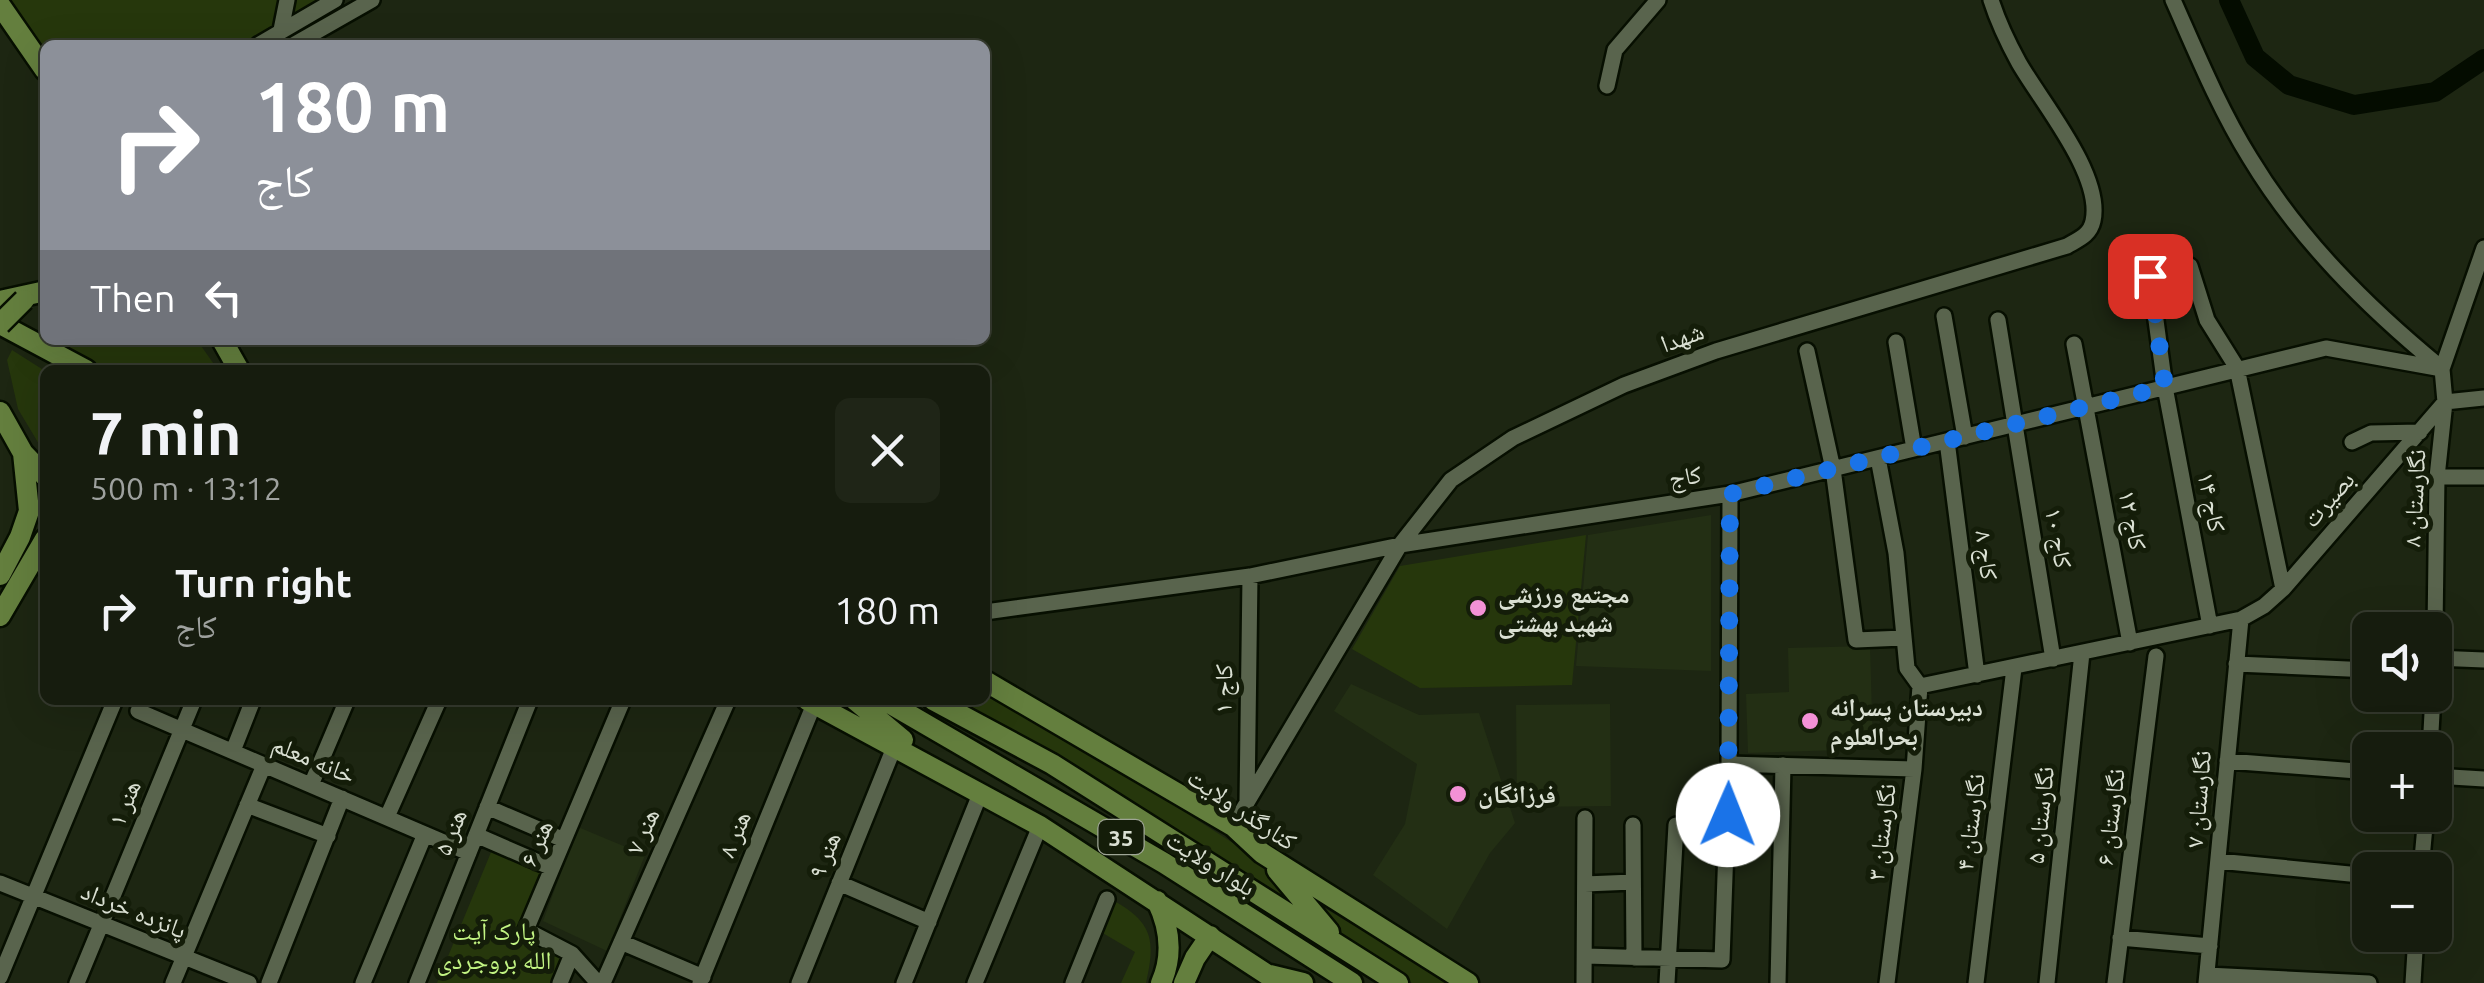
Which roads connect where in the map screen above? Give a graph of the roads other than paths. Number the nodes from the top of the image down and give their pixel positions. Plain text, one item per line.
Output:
1 (287, 0) edge
2 (334, 0) edge
3 (372, 0) edge
4 (1658, 0) edge
5 (1991, 0) edge
6 (2174, 0) edge
7 (0, 5) edge
8 (281, 30) junction
9 (266, 40) edge
10 (303, 40) edge
11 (40, 63) edge
12 (1607, 86) dead end
13 (2484, 248) edge
14 (2190, 266) dead end
15 (2150, 276) dead end
16 (37, 294) edge
17 (0, 302) edge
18 (1944, 316) dead end
19 (1998, 320) dead end
20 (0, 324) edge
21 (0, 335) edge
22 (1896, 342) dead end
23 (2074, 344) dead end
24 (1808, 351) dead end
25 (54, 365) edge
26 (77, 365) edge
27 (2237, 368) junction
28 (2442, 369) junction
29 (2165, 387) junction
30 (2484, 398) edge
31 (2445, 402) junction
32 (2086, 407) junction
33 (0, 412) edge
34 (2013, 425) junction
35 (2420, 432) junction
36 (1965, 437) junction
37 (1947, 441) junction
38 (2352, 442) dead end
39 (1914, 449) junction
40 (23, 453) junction
41 (1878, 458) junction
42 (1833, 469) junction
43 (40, 471) edge
44 (2437, 477) junction
45 (2484, 478) edge
46 (1730, 494) junction
47 (37, 513) edge
48 (1400, 545) junction
49 (40, 548) edge
50 (0, 575) edge
51 (1250, 576) junction
52 (2283, 588) junction
53 (990, 611) edge
54 (2435, 612) edge
55 (0, 616) edge
56 (2241, 619) junction
57 (2210, 626) junction
58 (1903, 638) junction
59 (2130, 643) junction
60 (2082, 653) junction
61 (2156, 656) dead end
62 (2053, 659) junction
63 (2452, 659) edge
64 (2484, 660) edge
65 (2236, 664) junction
66 (2014, 668) junction
67 (2352, 669) edge
68 (1977, 675) junction
69 (990, 684) edge
70 (1920, 686) junction
71 (113, 705) edge
72 (192, 705) edge
73 (251, 705) edge
74 (345, 705) edge
75 (438, 705) edge
76 (528, 705) edge
77 (621, 705) edge
78 (726, 705) edge
79 (810, 705) edge
80 (817, 705) edge
81 (861, 705) edge
82 (893, 705) edge
83 (942, 705) edge
84 (138, 711) dead end
85 (180, 729) junction
86 (895, 745) junction
87 (233, 752) junction
88 (918, 758) junction
89 (2226, 761) junction
90 (1730, 764) junction
91 (264, 765) junction
92 (1783, 765) junction
93 (1914, 769) junction
94 (2352, 771) edge
95 (2452, 777) edge
96 (2484, 779) edge
97 (310, 785) junction
98 (980, 794) junction
99 (342, 798) junction
100 (1246, 803) junction
101 (247, 805) junction
102 (487, 807) junction
103 (1728, 815) junction
104 (387, 818) junction
105 (1585, 818) dead end
106 (1633, 825) dead end
107 (1040, 826) junction
108 (1232, 826) junction
109 (425, 834) junction
110 (476, 834) junction
111 (328, 836) junction
112 (564, 840) junction
113 (469, 853) junction
114 (1262, 853) junction
115 (2218, 861) junction
116 (552, 868) junction
117 (2352, 874) edge
118 (1634, 882) junction
119 (839, 883) junction
120 (0, 884) edge
121 (1586, 884) junction
122 (33, 897) junction
123 (1107, 899) dead end
124 (1156, 900) junction
125 (929, 922) junction
126 (103, 925) junction
127 (1210, 936) junction
128 (2120, 938) junction
129 (621, 942) junction
130 (2210, 946) junction
131 (1342, 948) junction
132 (2415, 952) edge
133 (572, 954) junction
134 (1586, 956) junction
135 (185, 957) junction
136 (1634, 958) junction
137 (1669, 959) junction
138 (0, 977) edge
139 (1274, 979) edge
140 (2206, 979) edge
141 (702, 980) edge
142 (1173, 981) edge
143 (77, 983) edge
144 (173, 983) edge
145 (250, 983) edge
146 (268, 983) edge
147 (363, 983) edge
148 (417, 983) edge
149 (560, 983) edge
150 (600, 983) edge
151 (800, 983) edge
152 (904, 983) edge
153 (975, 983) edge
154 (1073, 983) edge
155 (1303, 983) edge
156 (1352, 983) edge
157 (1398, 983) edge
158 (1468, 983) edge
159 (1584, 983) edge
160 (1667, 983) edge
161 (1778, 983) edge
162 (1887, 983) edge
163 (1976, 983) edge
164 (2047, 983) edge
165 (2114, 983) edge
166 (2369, 983) edge
167 (2413, 983) edge

1 - 8 street
2 - 8 street
3 - 10 street
4 - 12 street
5 - 48 street, شهدا
6 - 28 street
7 - 11 main road
8 - 9 street
13 - 28 street
14 - 27 street
15 - 29 street, کاج ۱۴
16 - 17 main road
16 - 20 main road, bridge
18 - 36 street
19 - 34 street, کاج ۱۰
20 - 26 main road
21 - 25 main road
22 - 39 street
23 - 32 street, کاج ۱۲
24 - 42 street
27 - 28 street, کاج
27 - 29 street, کاج
27 - 52 street
28 - 31 street, نگارستان ۸
29 - 32 street, کاج
29 - 57 street, کاج ۱۴
30 - 31 street
31 - 35 street, بصیرت
31 - 44 street, نگارستان ۸
32 - 34 street, کاج
32 - 59 street, کاج ۱۲
33 - 40 main road
34 - 36 street, کاج
34 - 62 street, کاج ۱۰
35 - 38 street
35 - 52 street, بصیرت
36 - 37 street, کاج
37 - 39 street, کاج
37 - 68 street, کاج ۸
39 - 41 street, کاج
40 - 43 main road
40 - 47 main road
41 - 42 street, کاج
41 - 58 street
42 - 46 street, کاج
42 - 58 street
44 - 45 street
44 - 54 street, نگارستان ۸
46 - 48 street, کاج
46 - 90 street
47 - 50 main road
48 - 51 street, کاج
48 - 100 street, شهدا
49 - 55 main road
51 - 53 street, کاج
51 - 100 street, کاج ۱
52 - 56 street, بصیرت
56 - 57 street
56 - 65 street, نگارستان ۷
57 - 59 street
58 - 70 street
59 - 60 street
60 - 62 street
60 - 164 street, نگارستان ۵
61 - 128 street, نگارستان ۶
62 - 66 street
63 - 64 street
65 - 67 street
65 - 89 street, نگارستان ۷
66 - 68 street
66 - 163 street, نگارستان ۴
68 - 70 street
69 - 108 main road, کنارگذر ولایت
70 - 93 street, نگارستان ۳
71 - 122 street
72 - 85 street, هنر ۱
73 - 87 street
74 - 97 street
75 - 104 street
76 - 102 street, هنر ۵
77 - 112 street, هنر ۶
78 - 129 street, هنر ۷
79 - 141 street, هنر ۸
80 - 86 main road
81 - 88 main road
82 - 156 main road, بلوار ولایت / 35
83 - 131 main road, بلوار ولایت / 35
84 - 85 street, خانه معلم
85 - 87 street, خانه معلم
85 - 126 street, هنر ۱
86 - 88 main road
86 - 119 street, هنر ۹
87 - 91 street, خانه معلم
88 - 98 main road
89 - 94 street
89 - 115 street, نگارستان ۷
90 - 92 street
90 - 103 street
91 - 97 street, خانه معلم
91 - 101 street
92 - 93 street
92 - 161 street
93 - 162 street, نگارستان ۳
95 - 96 street
97 - 99 street, خانه معلم
98 - 107 main road
98 - 125 street
99 - 104 street, خانه معلم
99 - 111 street
100 - 108 street, شهدا
101 - 111 street
101 - 135 street
102 - 110 street, هنر ۵
102 - 112 street
103 - 137 street
103 - 137 street
104 - 109 street, خانه معلم
105 - 121 street
106 - 118 street
107 - 124 main road
107 - 153 street
108 - 114 main road, کنارگذر ولایت
109 - 113 street, خانه معلم
109 - 147 street
110 - 113 street, هنر ۵
110 - 116 street
111 - 146 street
112 - 116 street, هنر ۶
113 - 148 street, هنر ۵
114 - 131 main road
114 - 158 main road, کنارگذر ولایت
115 - 117 street
115 - 130 street, نگارستان ۷
116 - 133 street, هنر ۶
118 - 121 street
118 - 136 street
119 - 125 street
119 - 151 street, هنر ۹
120 - 122 street, پانزده خرداد
121 - 134 street
122 - 126 street, پانزده خرداد
122 - 138 street
123 - 154 street
124 - 127 main road
124 - 142 main road
125 - 152 street
126 - 135 street, پانزده خرداد
126 - 143 street, هنر ۱
127 - 139 main road
127 - 142 main road
128 - 130 street
128 - 165 street, نگارستان ۶
129 - 141 street
129 - 150 street, هنر ۷
130 - 140 street, نگارستان ۷
131 - 157 main road, بلوار ولایت / 35
132 - 167 street
133 - 149 street
133 - 150 street
134 - 136 street
134 - 159 street
135 - 144 street
135 - 145 street, پانزده خرداد
136 - 137 street
137 - 160 street
139 - 155 main road
140 - 166 street

